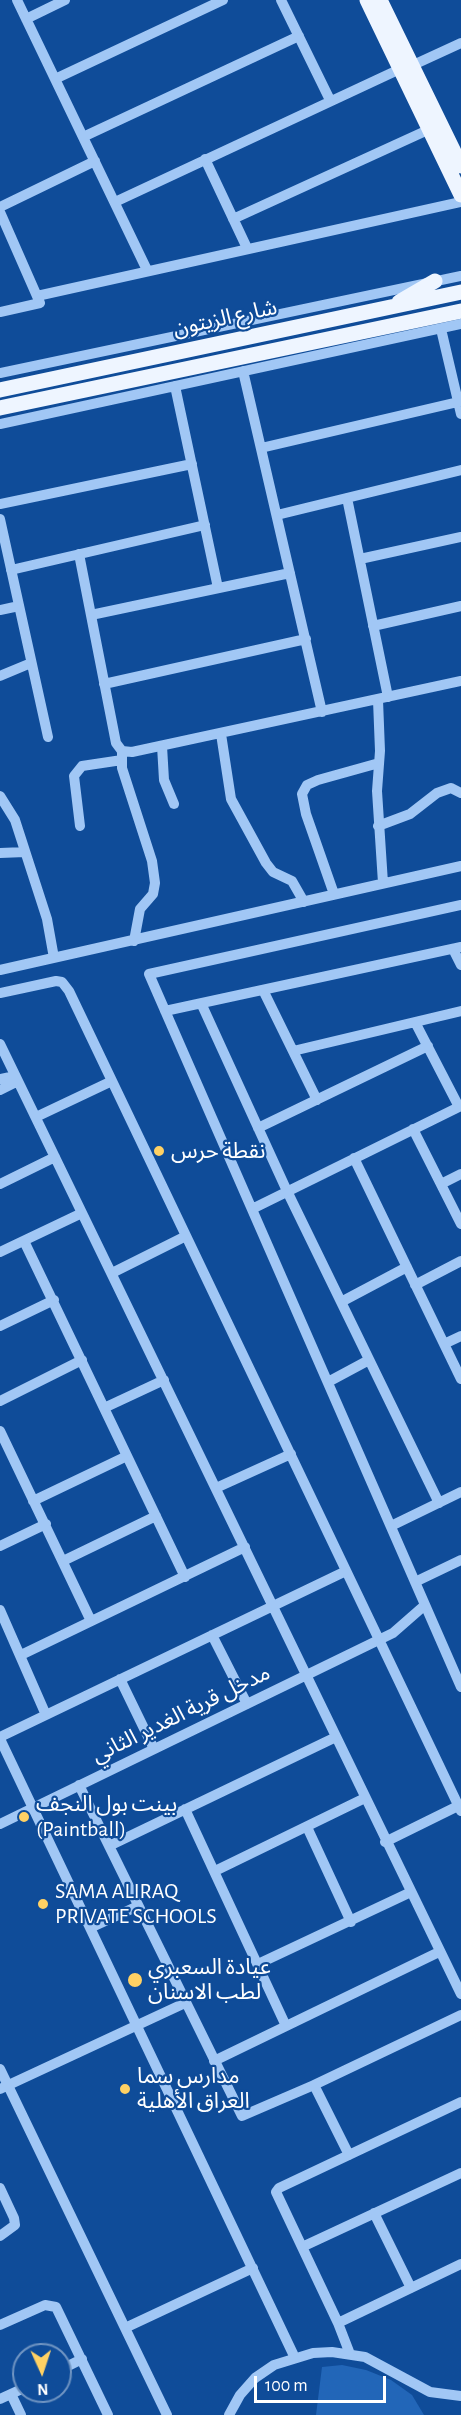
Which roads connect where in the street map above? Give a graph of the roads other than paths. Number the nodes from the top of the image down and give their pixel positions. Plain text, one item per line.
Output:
1 (17, 0) edge
2 (65, 0) edge
3 (223, 0) edge
4 (281, 0) edge
5 (367, 0) edge
6 (380, 0) edge
7 (26, 19) junction
8 (299, 36) junction
9 (461, 43) edge
10 (406, 67) junction
11 (55, 79) junction
12 (330, 100) junction
13 (429, 129) junction
14 (83, 137) junction
15 (205, 159) junction
16 (95, 161) junction
17 (461, 166) edge
18 (461, 195) edge
19 (115, 202) junction
20 (461, 202) edge
21 (0, 207) edge
22 (0, 212) edge
23 (233, 219) junction
24 (247, 248) junction
25 (147, 270) junction
26 (461, 276) edge
27 (435, 281) junction
28 (461, 292) edge
29 (37, 296) junction
30 (387, 308) junction
31 (461, 311) edge
32 (0, 312) edge
33 (461, 324) edge
34 (298, 325) junction
35 (419, 327) junction
36 (441, 329) junction
37 (259, 333) junction
38 (302, 343) junction
39 (264, 351) junction
40 (243, 371) junction
41 (0, 373) edge
42 (142, 385) junction
43 (175, 386) junction
44 (0, 390) edge
45 (458, 402) junction
46 (0, 408) edge
47 (461, 414) edge
48 (0, 424) edge
49 (261, 448) junction
50 (192, 464) junction
51 (461, 470) edge
52 (347, 498) junction
53 (0, 504) edge
54 (277, 515) junction
55 (0, 519) edge
56 (205, 525) junction
57 (461, 537) edge
58 (79, 554) junction
59 (4, 556) edge
60 (360, 560) junction
61 (11, 570) junction
62 (290, 573) junction
63 (218, 588) junction
64 (19, 606) junction
65 (461, 606) edge
66 (0, 610) edge
67 (91, 615) junction
68 (373, 626) junction
69 (306, 639) junction
70 (32, 663) junction
71 (0, 676) edge
72 (461, 681) edge
73 (104, 684) junction
74 (383, 699) junction
75 (322, 712) junction
76 (221, 734) junction
77 (48, 737) dead end
78 (162, 746) junction
79 (122, 756) junction
80 (379, 763) junction
81 (461, 793) edge
82 (0, 796) edge
83 (174, 804) dead end
84 (80, 826) dead end
85 (378, 826) junction
86 (25, 852) junction
87 (0, 853) edge
88 (461, 866) edge
89 (383, 883) junction
90 (334, 894) junction
91 (304, 902) junction
92 (461, 905) edge
93 (134, 941) junction
94 (457, 948) edge
95 (54, 958) junction
96 (461, 965) edge
97 (0, 970) edge
98 (262, 990) junction
99 (0, 993) edge
100 (201, 1003) junction
101 (165, 1011) junction
102 (461, 1011) edge
103 (415, 1022) junction
104 (0, 1044) edge
105 (428, 1046) junction
106 (293, 1051) junction
107 (17, 1078) junction
108 (0, 1079) edge
109 (112, 1081) junction
110 (0, 1090) edge
111 (317, 1100) junction
112 (460, 1106) edge
113 (36, 1117) junction
114 (258, 1128) junction
115 (413, 1129) junction
116 (55, 1157) junction
117 (354, 1158) junction
118 (461, 1174) edge
119 (0, 1184) edge
120 (441, 1184) junction
121 (286, 1191) junction
122 (252, 1209) junction
123 (82, 1213) junction
124 (461, 1224) edge
125 (186, 1236) junction
126 (24, 1241) junction
127 (0, 1252) edge
128 (461, 1261) edge
129 (406, 1267) junction
130 (111, 1273) junction
131 (415, 1285) junction
132 (54, 1300) junction
133 (341, 1302) junction
134 (0, 1326) edge
135 (461, 1336) edge
136 (444, 1344) junction
137 (82, 1360) junction
138 (369, 1360) junction
139 (461, 1379) edge
140 (164, 1380) junction
141 (328, 1382) junction
142 (0, 1401) edge
143 (104, 1408) junction
144 (0, 1431) edge
145 (291, 1454) junction
146 (127, 1456) junction
147 (216, 1488) junction
148 (461, 1492) edge
149 (33, 1501) junction
150 (439, 1503) junction
151 (156, 1516) junction
152 (46, 1524) junction
153 (391, 1526) junction
154 (0, 1546) edge
155 (245, 1547) junction
156 (461, 1560) edge
157 (63, 1561) junction
158 (346, 1571) junction
159 (185, 1576) junction
160 (415, 1582) junction
161 (425, 1605) junction
162 (273, 1606) junction
163 (0, 1610) edge
164 (91, 1621) junction
165 (212, 1635) junction
166 (379, 1640) junction
167 (21, 1655) junction
168 (307, 1675) junction
169 (120, 1679) junction
170 (461, 1687) edge
171 (247, 1704) junction
172 (46, 1715) junction
173 (336, 1737) junction
174 (0, 1738) edge
175 (154, 1749) junction
176 (79, 1785) junction
177 (365, 1798) junction
178 (31, 1809) junction
179 (185, 1809) junction
180 (460, 1809) edge
181 (0, 1824) edge
182 (307, 1827) junction
183 (385, 1842) junction
184 (109, 1846) junction
185 (215, 1871) junction
186 (411, 1892) junction
187 (138, 1906) junction
188 (351, 1922) junction
189 (90, 1928) junction
190 (439, 1952) junction
191 (258, 1965) junction
192 (461, 1994) edge
193 (185, 2003) junction
194 (461, 2015) edge
195 (138, 2025) junction
196 (286, 2026) junction
197 (214, 2061) junction
198 (0, 2069) edge
199 (314, 2085) junction
200 (4, 2087) edge
201 (461, 2102) edge
202 (349, 2155) junction
203 (461, 2173) edge
204 (0, 2188) edge
205 (374, 2213) junction
206 (0, 2236) edge
207 (302, 2247) junction
208 (461, 2264) edge
209 (253, 2268) junction
210 (411, 2288) junction
211 (338, 2323) junction
212 (0, 2325) edge
213 (125, 2328) junction
214 (350, 2354) junction
215 (295, 2358) junction
216 (82, 2359) junction
217 (72, 2364) edge
218 (11, 2394) joint
219 (461, 2396) edge
220 (0, 2399) edge
221 (21, 2415) edge
222 (108, 2415) edge
223 (167, 2415) edge
224 (229, 2415) edge

1 - 7 street
2 - 7 street
3 - 11 street
4 - 8 street
5 - 10 main road
6 - 10 main road
7 - 11 street
8 - 12 street
8 - 14 street
9 - 10 street
10 - 12 street
10 - 13 main road
10 - 17 main road
11 - 14 street
12 - 15 street
13 - 18 main road
13 - 23 street
14 - 16 street
15 - 19 street
15 - 23 street
16 - 19 street
16 - 21 street
19 - 25 street
20 - 24 street
22 - 29 street
23 - 24 street
24 - 25 street
25 - 29 street
26 - 27 street
27 - 30 main road
27 - 41 street
28 - 30 main road, شارع الزيتون
29 - 32 street
30 - 34 main road, شارع الزيتون
31 - 35 main road, شارع الزيتون
33 - 36 street
34 - 37 main road, شارع الزيتون
34 - 38 main road
35 - 36 street
35 - 38 main road, شارع الزيتون
35 - 40 street
36 - 45 street
37 - 39 main road
37 - 44 main road, شارع الزيتون
38 - 39 main road, شارع الزيتون
39 - 42 main road, شارع الزيتون
40 - 43 street
40 - 49 street
42 - 43 street
42 - 46 main road, شارع الزيتون
42 - 48 street
43 - 50 street
45 - 47 street
45 - 49 street
49 - 54 street
50 - 53 street
50 - 56 street
51 - 52 street
52 - 54 street
52 - 60 street
54 - 62 street
55 - 59 street
56 - 58 street
56 - 63 street
57 - 60 street
58 - 61 street
58 - 67 street
59 - 61 street
60 - 68 street
61 - 64 street
62 - 63 street
62 - 69 street
63 - 67 street
64 - 66 street
64 - 70 street
65 - 68 street
67 - 73 street
68 - 74 street
69 - 73 street
69 - 75 street
70 - 71 street
70 - 77 street
72 - 74 street
73 - 79 street
74 - 75 street
74 - 80 street
75 - 76 street
76 - 78 street
76 - 91 street
78 - 79 street
78 - 83 street
79 - 84 street
79 - 93 street
80 - 85 street
80 - 90 street
81 - 85 street
82 - 86 street
85 - 89 street
86 - 87 street
86 - 95 street
88 - 89 street
89 - 90 street
90 - 91 street
91 - 93 street
92 - 101 street
93 - 95 street
94 - 96 street
94 - 98 street
95 - 97 street
98 - 100 street
98 - 106 street
99 - 109 street
100 - 101 street
100 - 114 street
101 - 122 street
102 - 103 street
103 - 105 street
103 - 106 street
104 - 107 street
105 - 111 street
105 - 112 street
106 - 111 street
107 - 108 street
107 - 110 street
107 - 113 street
109 - 113 street
109 - 125 street
111 - 114 street
112 - 115 street
113 - 116 street
114 - 121 street
115 - 117 street
115 - 120 street
116 - 119 street
116 - 123 street
117 - 121 street
117 - 129 street
118 - 120 street
120 - 124 street
121 - 122 street
121 - 133 street
122 - 141 street
123 - 126 street
123 - 130 street
125 - 130 street
125 - 145 street
126 - 127 street
126 - 132 street
128 - 131 street
129 - 131 street
129 - 133 street
130 - 140 street
131 - 136 street
132 - 134 street
132 - 137 street
133 - 138 street
135 - 136 street
136 - 139 street
137 - 142 street
137 - 143 street
138 - 141 street
138 - 150 street
140 - 143 street
140 - 147 street
141 - 153 street
143 - 146 street
144 - 149 street
145 - 147 street
145 - 158 street
146 - 149 street
146 - 151 street
147 - 155 street
148 - 150 street
149 - 152 street
150 - 153 street
151 - 157 street
151 - 159 street
152 - 154 street
152 - 157 street
153 - 160 street
155 - 159 street
155 - 162 street
156 - 160 street
157 - 164 street
158 - 162 street
158 - 166 street
159 - 164 street
160 - 161 street
161 - 166 street, مدخل قرية الغدير الثاني
161 - 170 street
162 - 165 street
162 - 168 street
163 - 167 street
164 - 167 street
165 - 169 street
165 - 171 street
166 - 168 street, مدخل قرية الغدير الثاني
166 - 180 street
167 - 172 street
168 - 171 street, مدخل قرية الغدير الثاني
168 - 173 street
169 - 172 street
169 - 175 street
171 - 175 street, مدخل قرية الغدير الثاني
172 - 174 street
173 - 177 street
173 - 179 street
174 - 178 street
175 - 176 street, مدخل قرية الغدير الثاني
176 - 178 street, مدخل قرية الغدير الثاني
176 - 184 street
177 - 182 street
177 - 183 street
178 - 181 street, مدخل قرية الغدير الثاني
178 - 189 street
179 - 184 street
179 - 185 street
180 - 183 street
182 - 185 street
182 - 188 street
183 - 186 street
184 - 187 street
185 - 191 street
186 - 188 street
186 - 190 street
187 - 189 street
187 - 193 street
188 - 191 street
189 - 195 street
190 - 192 street
190 - 196 street
191 - 196 street
193 - 195 street
193 - 197 street
194 - 199 street
195 - 200 street
195 - 209 street
196 - 197 street
197 - 199 street
198 - 200 street
199 - 202 street
200 - 213 street
201 - 202 street
202 - 207 street
203 - 205 street
204 - 206 street
205 - 207 street
205 - 210 street
207 - 211 street
208 - 210 street
209 - 213 street
209 - 215 street
210 - 211 street
211 - 214 street
212 - 216 street
213 - 223 street
214 - 215 street
214 - 219 street
215 - 224 street
216 - 217 street
216 - 222 street
218 - 220 street
218 - 221 street

